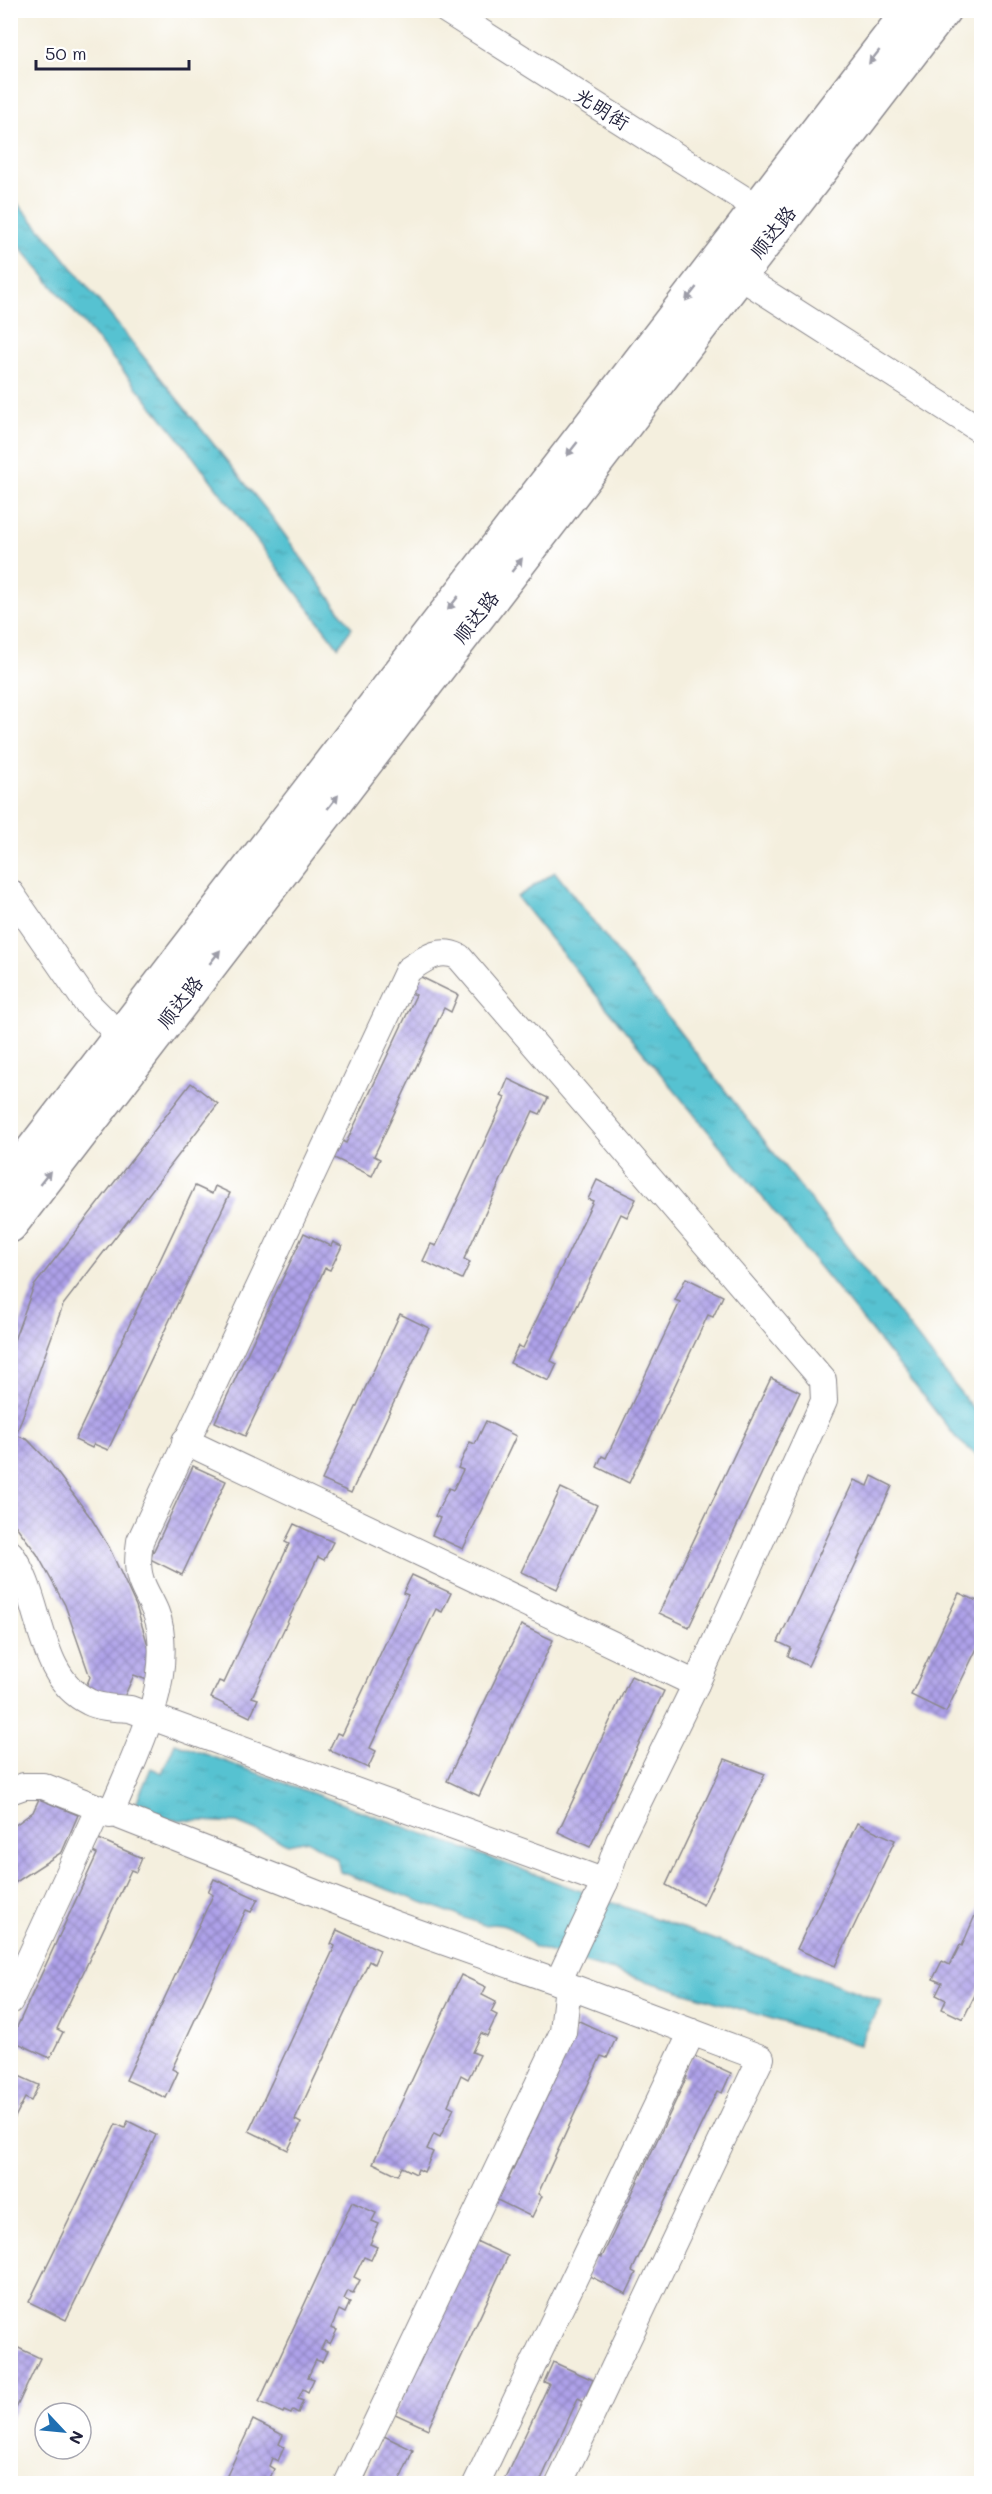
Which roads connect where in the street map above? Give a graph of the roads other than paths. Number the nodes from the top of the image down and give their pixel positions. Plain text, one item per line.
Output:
1 (446, 10) edge
2 (910, 10) edge
3 (944, 10) edge
4 (758, 208) junction
5 (728, 269) junction
6 (981, 431) edge
7 (10, 892) edge
8 (120, 1036) junction
9 (10, 1179) edge
10 (10, 1226) edge
11 (185, 1441) junction
12 (10, 1553) edge
13 (696, 1684) junction
14 (150, 1717) junction
15 (10, 1791) edge
16 (104, 1813) junction
17 (605, 1882) junction
18 (563, 1983) junction
19 (10, 2001) edge
20 (692, 2032) junction
21 (347, 2484) edge
22 (476, 2484) edge
23 (559, 2484) edge

1 - 4 street, 光明街
2 -> 4 main road, 顺达路
3 - 5 main road, 顺达路
4 - 5 main road, 顺达路
5 - 6 street
5 -> 8 main road, 顺达路
10 -> 5 main road, 顺达路
7 - 8 street
8 - 9 main road, 顺达路
11 - 13 street
11 - 13 street
11 - 14 street
12 - 14 street
13 - 17 street
14 - 16 street
14 - 17 street
15 - 16 street
16 - 18 street
16 - 19 street
17 - 18 street
18 - 20 street
18 - 21 street
20 - 22 street
20 - 23 street

